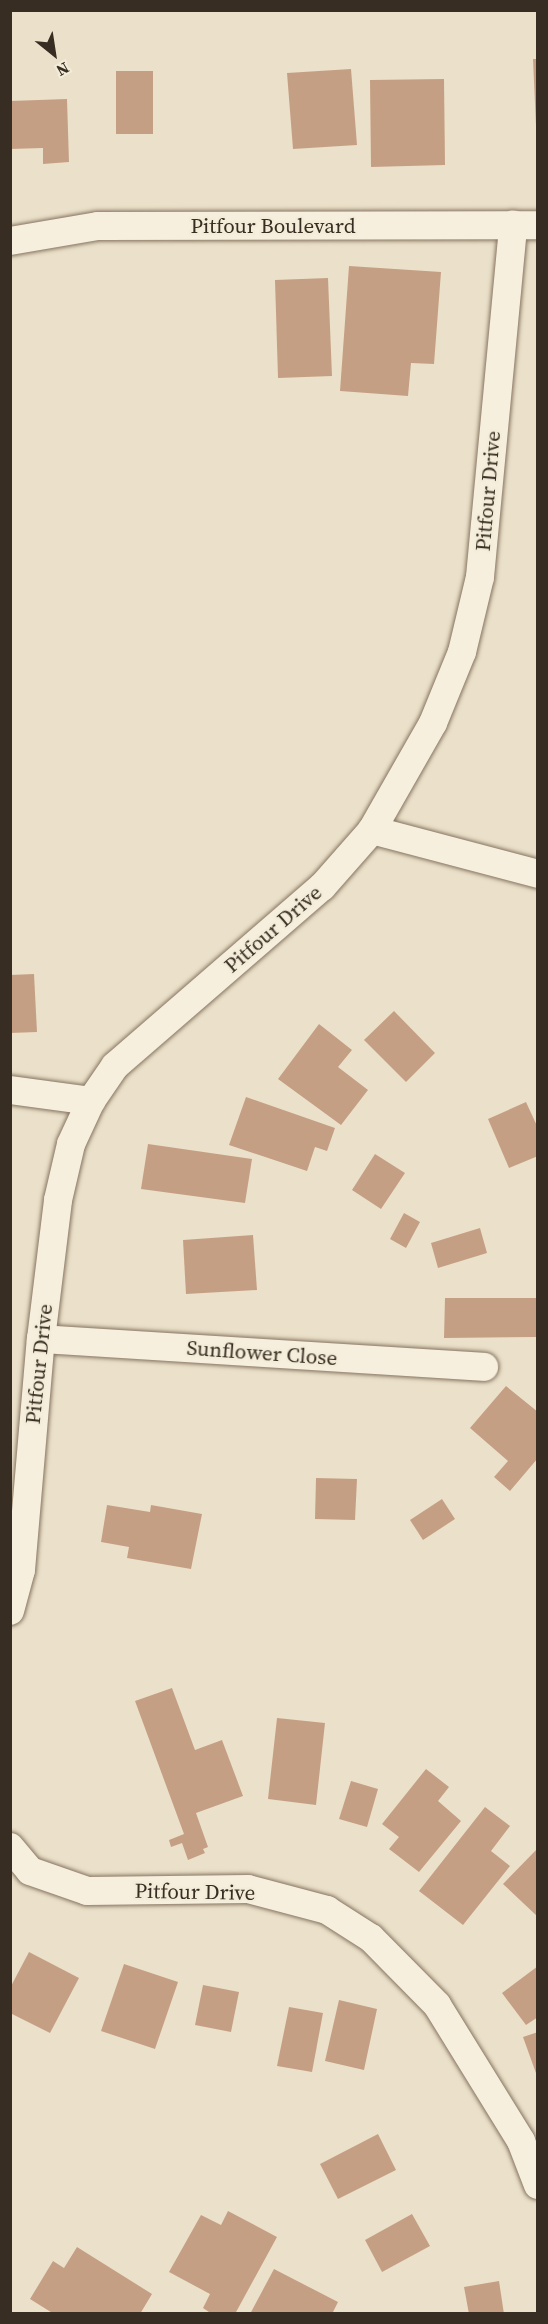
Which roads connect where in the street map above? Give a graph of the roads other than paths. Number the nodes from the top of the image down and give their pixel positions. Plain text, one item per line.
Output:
1 (525, 225) edge
2 (10, 241) edge
3 (372, 830) junction
4 (537, 874) edge
5 (10, 1090) edge
6 (91, 1101) junction
7 (41, 1339) junction
8 (484, 1367) dead end
9 (10, 1611) edge
10 (10, 1848) edge
11 (537, 2185) edge

1 - 2 street, Pitfour Boulevard
1 - 3 street, Pitfour Drive
3 - 4 street
3 - 6 street, Pitfour Drive
5 - 6 street
6 - 7 street, Pitfour Drive
7 - 8 street, Sunflower Close
7 - 9 street, Pitfour Drive
10 - 11 street, Pitfour Drive

